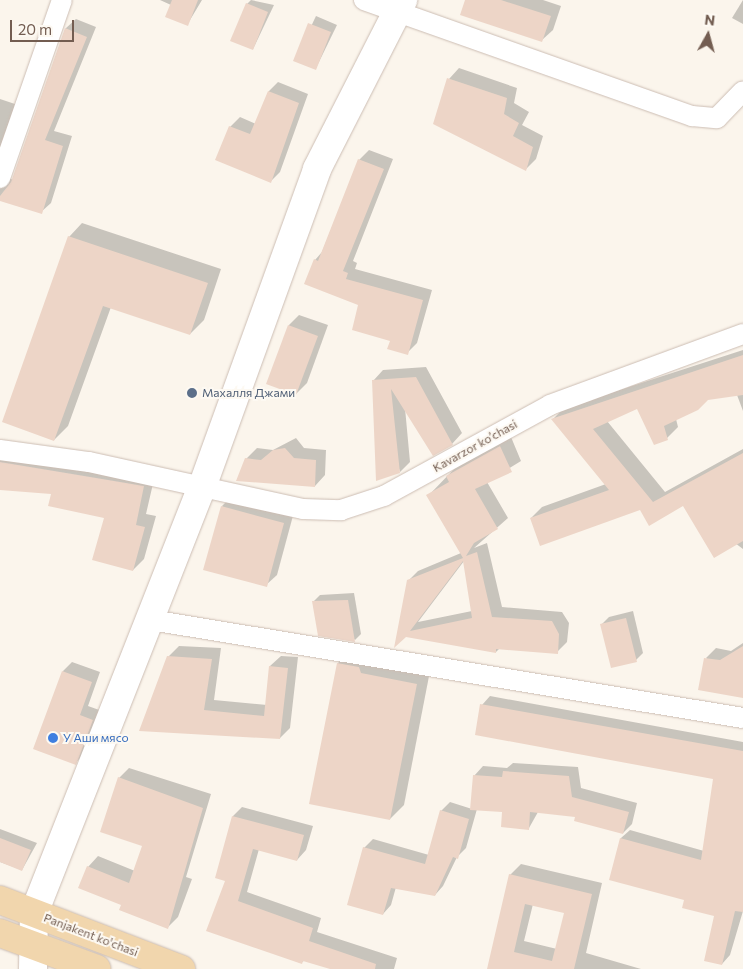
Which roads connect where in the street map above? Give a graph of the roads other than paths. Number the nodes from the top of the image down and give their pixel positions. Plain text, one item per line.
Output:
1 (62, 0) edge
2 (364, 0) edge
3 (399, 6) edge
4 (743, 91) edge
5 (0, 178) edge
6 (743, 334) edge
7 (0, 450) edge
8 (201, 490) junction
9 (151, 620) junction
10 (743, 718) edge
11 (0, 900) edge
12 (34, 913) junction
13 (0, 933) edge
14 (33, 957) edge
15 (97, 969) edge
16 (181, 969) edge

1 - 5 street
2 - 3 street
3 - 4 street
3 - 8 street
6 - 8 street, Kavarzor ko’chasi
7 - 8 street, Kavarzor ko’chasi
8 - 9 street
9 - 10 street
9 - 12 street
11 - 12 main road, Panjakent ko'chasi
12 - 14 street
12 - 16 main road, Panjakent ko'chasi
13 - 14 main road
14 - 15 main road

